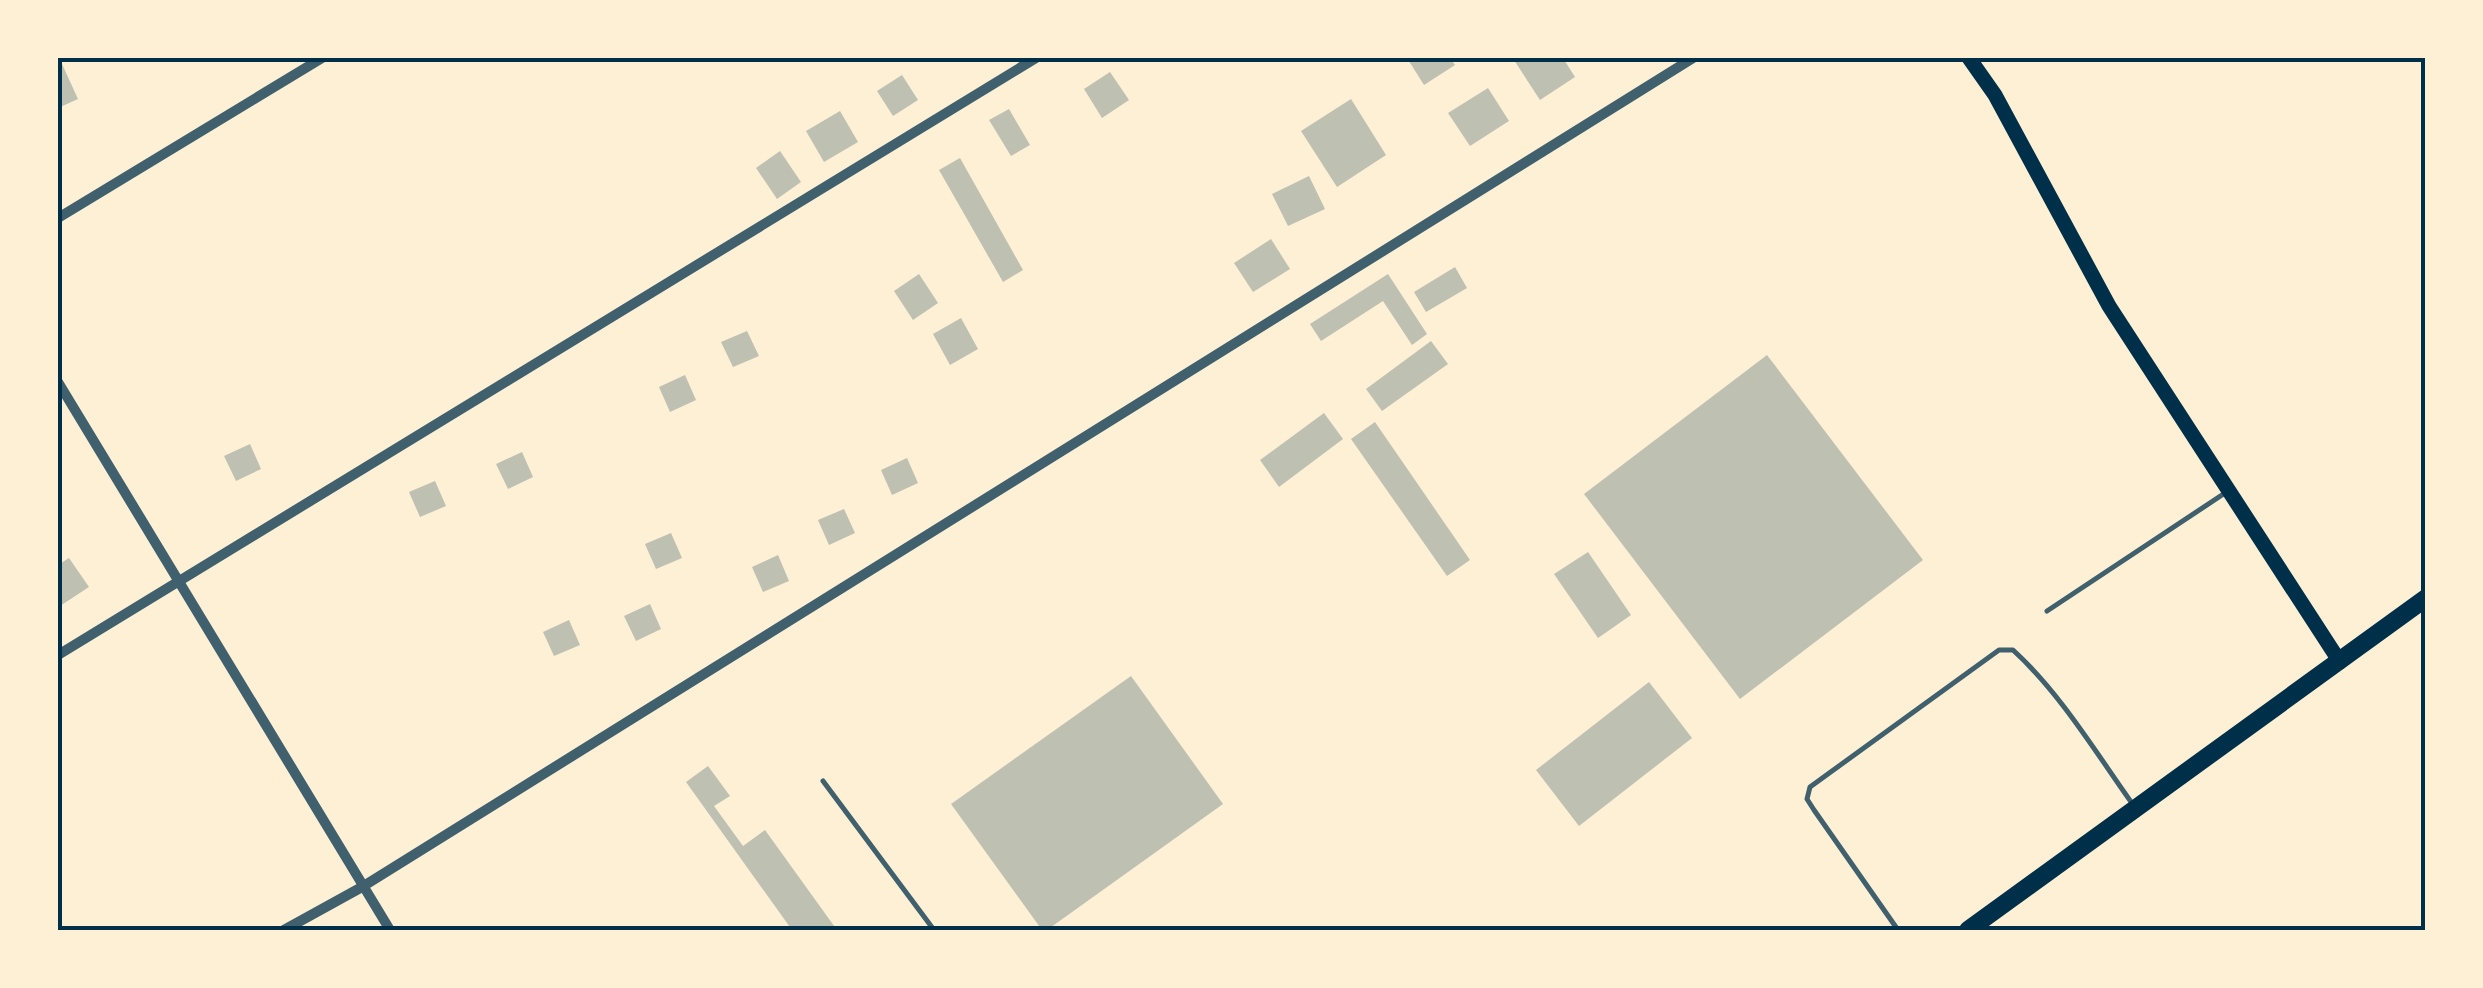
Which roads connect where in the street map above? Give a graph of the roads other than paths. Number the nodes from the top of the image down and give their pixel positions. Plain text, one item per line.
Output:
1 (322, 58) edge
2 (1036, 58) edge
3 (1692, 58) edge
4 (1970, 58) edge
5 (58, 218) edge
6 (58, 382) edge
7 (2230, 489) junction
8 (178, 584) junction
9 (2426, 598) edge
10 (2047, 610) dead end
11 (58, 655) edge
12 (2340, 662) junction
13 (823, 781) dead end
14 (2136, 810) junction
15 (362, 887) junction
16 (284, 930) edge
17 (390, 930) edge
18 (934, 930) edge
19 (1898, 930) edge
20 (1968, 930) edge

1 - 5 street
2 - 8 street
3 - 15 street
4 - 7 main road
6 - 8 street
7 - 10 lane
7 - 12 main road
8 - 11 street
8 - 15 street
9 - 12 highway
12 - 14 highway
13 - 18 lane
14 - 19 lane
14 - 20 highway
15 - 16 street
15 - 17 street

